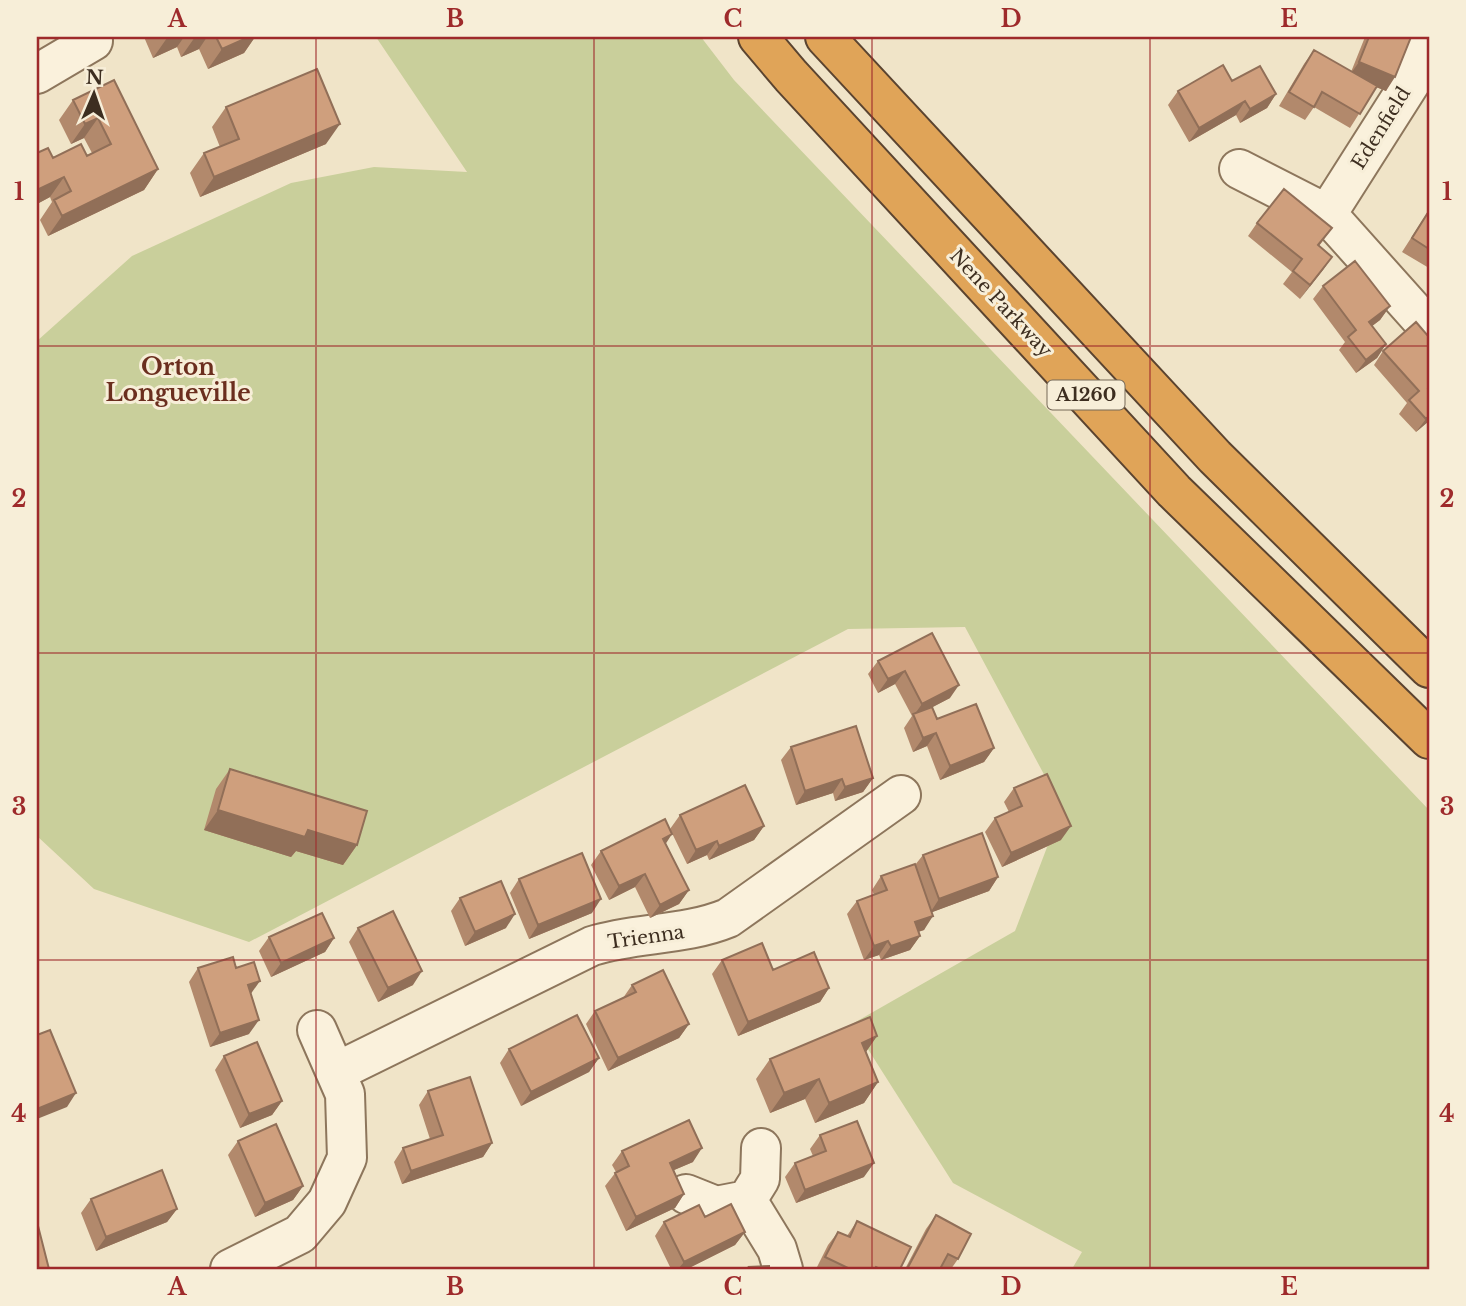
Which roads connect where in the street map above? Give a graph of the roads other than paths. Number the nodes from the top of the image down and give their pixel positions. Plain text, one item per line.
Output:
1 (758, 37) edge
2 (825, 37) edge
3 (1420, 37) edge
4 (93, 41) dead end
5 (37, 74) edge
6 (1239, 169) dead end
7 (1327, 214) junction
8 (1429, 328) edge
9 (1429, 668) edge
10 (1429, 739) edge
11 (901, 794) dead end
12 (317, 1030) dead end
13 (336, 1072) junction
14 (761, 1148) dead end
15 (686, 1194) edge
16 (747, 1200) junction
17 (230, 1269) edge
18 (783, 1269) edge

1 - 10 highway, Nene Parkway / A1260
2 - 9 highway, A1260
3 - 7 street, Edenfield
4 - 5 street
6 - 7 street
7 - 8 street
11 - 13 street, Trienna
12 - 13 street
13 - 17 street
14 - 16 street
15 - 16 street
16 - 18 street

